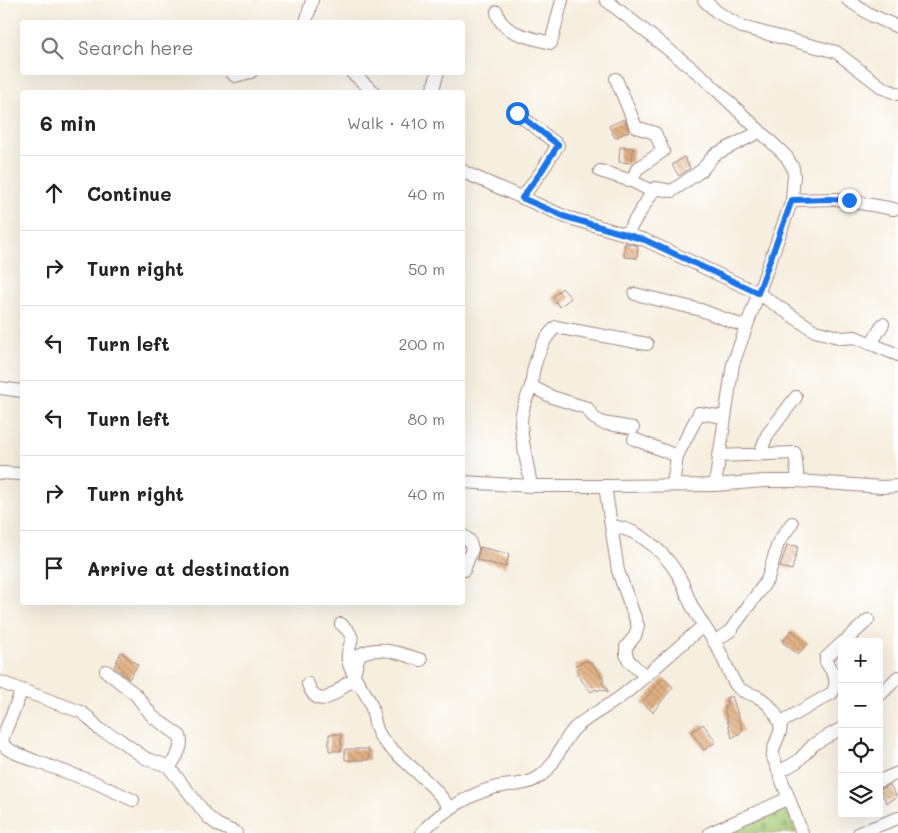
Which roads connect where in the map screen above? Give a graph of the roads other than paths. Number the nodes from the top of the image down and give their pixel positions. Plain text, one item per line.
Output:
1 (312, 0) edge
2 (562, 0) edge
3 (606, 0) edge
4 (704, 0) edge
5 (848, 0) edge
6 (497, 12) dead end
7 (307, 20) edge
8 (898, 27) edge
9 (354, 75) edge
10 (437, 75) edge
11 (616, 79) dead end
12 (372, 90) edge
13 (433, 90) edge
14 (898, 94) edge
15 (517, 113) dead end
16 (759, 132) junction
17 (600, 171) dead end
18 (465, 172) edge
19 (632, 180) junction
20 (653, 192) junction
21 (522, 198) junction
22 (792, 200) junction
23 (894, 209) dead end
24 (627, 233) junction
25 (758, 293) junction
26 (635, 294) dead end
27 (884, 324) dead end
28 (746, 327) junction
29 (647, 344) dead end
30 (871, 344) junction
31 (898, 355) edge
32 (531, 386) junction
33 (0, 388) edge
34 (20, 391) edge
35 (796, 398) dead end
36 (724, 417) junction
37 (760, 454) junction
38 (677, 456) junction
39 (718, 456) junction
40 (0, 473) edge
41 (20, 474) edge
42 (798, 481) junction
43 (465, 482) edge
44 (673, 485) junction
45 (715, 485) junction
46 (531, 486) junction
47 (605, 486) junction
48 (898, 486) edge
49 (792, 523) dead end
50 (611, 526) junction
51 (465, 537) edge
52 (465, 567) edge
53 (868, 620) dead end
54 (342, 624) dead end
55 (703, 626) junction
56 (848, 638) edge
57 (714, 642) junction
58 (838, 647) edge
59 (421, 660) dead end
60 (106, 671) dead end
61 (644, 676) junction
62 (898, 677) edge
63 (356, 678) junction
64 (0, 682) edge
65 (308, 684) dead end
66 (22, 690) junction
67 (883, 692) edge
68 (780, 723) junction
69 (838, 730) edge
70 (170, 767) junction
71 (779, 772) junction
72 (898, 773) edge
73 (883, 779) edge
74 (790, 798) junction
75 (133, 800) dead end
76 (450, 809) junction
77 (898, 818) edge
78 (236, 833) edge
79 (422, 833) edge
80 (710, 833) edge
81 (802, 833) edge
82 (860, 833) edge

1 - 7 street
2 - 6 street
3 - 16 street
4 - 14 street
5 - 8 street
9 - 12 street
10 - 13 street
11 - 19 street
15 - 21 street
16 - 20 street
16 - 22 street
17 - 19 street
18 - 21 street
19 - 20 street
20 - 24 street
21 - 24 street
22 - 23 street
22 - 25 street
24 - 25 street
25 - 28 street
25 - 30 street
26 - 28 street
27 - 30 street
28 - 36 street
29 - 32 street
30 - 31 street
32 - 38 street
32 - 46 street
33 - 34 street
35 - 37 street
36 - 38 street
36 - 39 street
37 - 39 street
37 - 42 street
38 - 44 street
39 - 45 street
40 - 41 street
42 - 45 street
42 - 48 street
43 - 46 street
44 - 45 street
44 - 47 street
46 - 47 street
47 - 50 street
49 - 57 street
50 - 55 street
50 - 61 street
51 - 52 street
53 - 56 street
54 - 63 street
55 - 57 street
55 - 61 street
57 - 68 street
58 - 68 street
59 - 63 street
60 - 70 street
61 - 76 street
62 - 67 street
63 - 65 street
63 - 76 street
64 - 66 street
66 - 70 street
66 - 75 street
68 - 71 street
69 - 71 street
70 - 78 street
71 - 74 street
72 - 73 street
74 - 80 street
74 - 81 street
76 - 79 street
77 - 82 street

